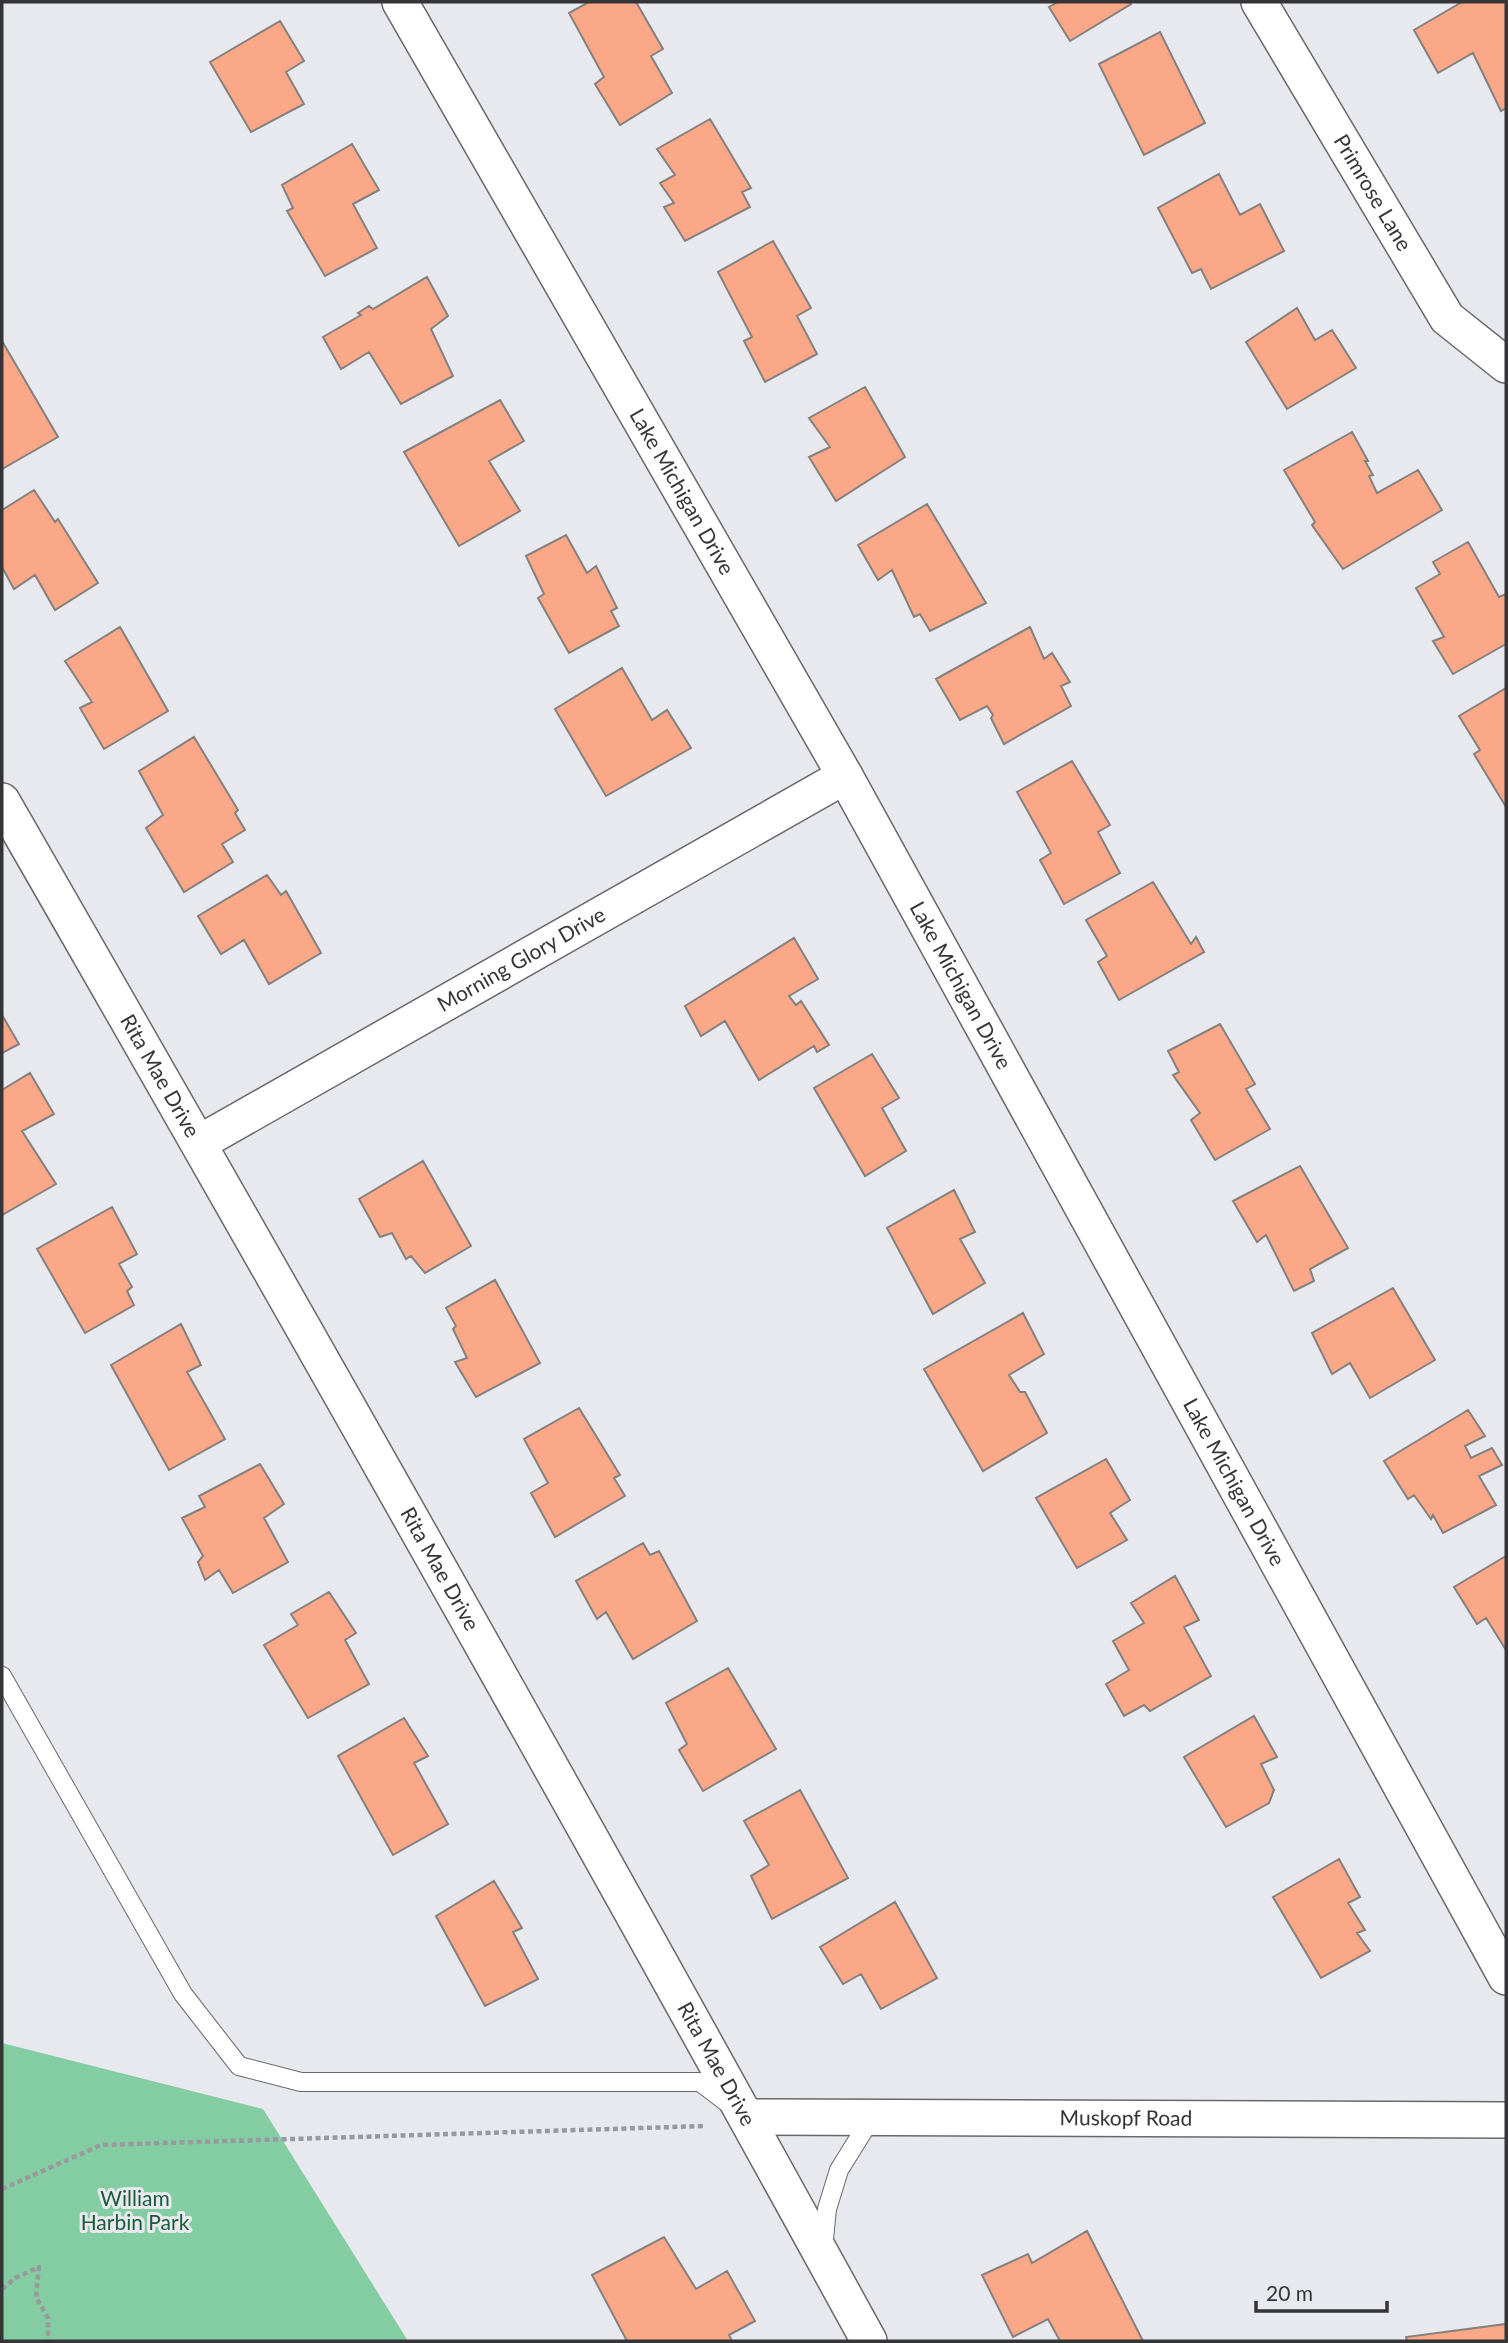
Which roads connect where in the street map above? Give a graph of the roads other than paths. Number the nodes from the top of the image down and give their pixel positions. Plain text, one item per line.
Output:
1 (400, 2) edge
2 (1259, 2) edge
3 (1506, 365) edge
4 (845, 776) junction
5 (2, 802) edge
6 (199, 1143) junction
7 (2, 1676) edge
8 (1506, 1976) edge
9 (746, 2117) junction
10 (872, 2117) junction
11 (1506, 2120) edge
12 (822, 2256) junction
13 (869, 2341) edge

1 - 4 street, Lake Michigan Drive
2 - 3 street, Primrose Lane
4 - 6 street, Morning Glory Drive
4 - 8 street, Lake Michigan Drive
5 - 6 street, Rita Mae Drive
6 - 9 street, Rita Mae Drive
7 - 9 lane
9 - 10 street, Muskopf Road
9 - 12 street, Rita Mae Drive
10 - 11 street, Muskopf Road
10 - 12 lane
12 - 13 street, Rita Mae Drive

